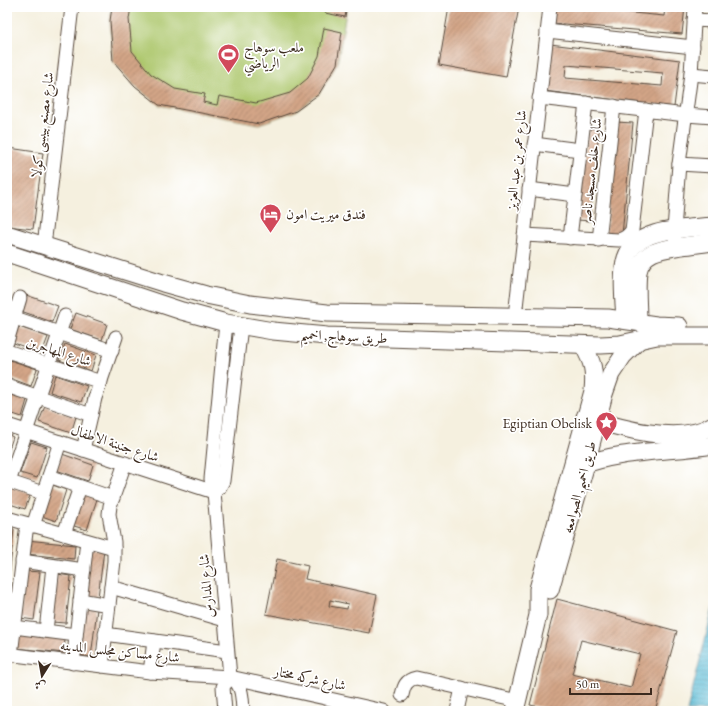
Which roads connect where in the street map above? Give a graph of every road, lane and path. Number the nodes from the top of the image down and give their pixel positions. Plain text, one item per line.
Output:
1 (72, 7) edge
2 (550, 7) edge
3 (695, 13) edge
4 (713, 21) edge
5 (547, 31) junction
6 (693, 47) junction
7 (691, 74) junction
8 (713, 76) edge
9 (539, 98) junction
10 (586, 103) junction
11 (614, 106) junction
12 (646, 110) junction
13 (686, 115) junction
14 (713, 117) edge
15 (534, 144) junction
16 (580, 150) junction
17 (679, 164) junction
18 (713, 166) edge
19 (529, 190) junction
20 (575, 195) junction
21 (713, 226) edge
22 (7, 234) edge
23 (524, 235) junction
24 (570, 238) junction
25 (675, 239) junction
26 (599, 240) junction
27 (713, 242) edge
28 (44, 246) junction
29 (7, 253) edge
30 (20, 298) dead end
31 (327, 313) junction
32 (65, 316) dead end
33 (515, 316) junction
34 (15, 318) junction
35 (631, 320) junction
36 (234, 324) junction
37 (713, 327) edge
38 (693, 331) junction
39 (60, 333) junction
40 (327, 336) junction
41 (713, 336) edge
42 (116, 337) dead end
43 (638, 341) junction
44 (7, 342) edge
45 (583, 344) junction
46 (7, 350) edge
47 (112, 351) junction
48 (49, 364) junction
49 (101, 382) junction
50 (7, 386) edge
51 (38, 397) junction
52 (91, 415) junction
53 (590, 419) junction
54 (7, 425) edge
55 (713, 425) edge
56 (26, 431) junction
57 (60, 442) junction
58 (713, 445) edge
59 (83, 450) junction
60 (124, 463) junction
61 (11, 464) edge
62 (579, 467) junction
63 (49, 476) junction
64 (8, 482) edge
65 (80, 487) junction
66 (214, 492) junction
67 (43, 493) junction
68 (113, 498) junction
69 (7, 518) edge
70 (30, 525) junction
71 (64, 534) junction
72 (88, 541) junction
73 (114, 548) junction
74 (22, 562) junction
75 (54, 566) junction
76 (84, 570) junction
77 (111, 587) junction
78 (13, 589) edge
79 (80, 600) junction
80 (109, 605) junction
81 (225, 620) junction
82 (14, 627) junction
83 (46, 631) junction
84 (105, 634) junction
85 (76, 635) junction
86 (154, 642) junction
87 (227, 652) junction
88 (9, 654) edge
89 (73, 663) junction
90 (102, 666) junction
91 (150, 672) junction
92 (230, 677) junction
93 (462, 688) junction
94 (402, 695) dead end
95 (516, 706) edge
96 (225, 711) edge
97 (243, 711) edge
98 (384, 711) edge
99 (456, 711) edge

1 - 28 street, شارع مصنع بيبسى كولا
2 - 5 street, شارع عمر بن عبد العزيز
3 - 4 street
3 - 6 street
5 - 6 street
5 - 9 street, شارع عمر بن عبد العزيز
6 - 7 street
7 - 8 street
7 - 13 street
9 - 10 street
9 - 15 street, شارع عمر بن عبد العزيز
10 - 11 street
10 - 16 street
11 - 12 street
11 - 26 street, شارع خلف مسجد ناصر
12 - 13 street
12 - 26 street
13 - 14 street
13 - 17 street
15 - 16 street
15 - 19 street, شارع عمر بن عبد العزيز
16 - 20 street
17 - 18 street
17 - 25 street
19 - 20 street
19 - 23 street, شارع عمر بن عبد العزيز
20 - 24 street
21 - 25 main road
22 - 28 main road, طريق سوهاج, اخميم
23 - 24 street
23 - 33 street, شارع عمر بن عبد العزيز
24 - 26 street
25 - 27 main road
25 - 35 main road
28 - 31 main road, طريق سوهاج, اخميم
29 - 36 main road, طريق سوهاج, اخميم
30 - 34 street
31 - 33 main road, طريق سوهاج, اخميم
31 - 40 main road
32 - 39 street
33 - 35 main road, طريق سوهاج, اخميم
34 - 39 street
34 - 44 street
35 - 38 main road, طريق سوهاج, اخميم
36 - 40 main road, طريق سوهاج, اخميم
36 - 66 street, شارع المدارس
37 - 38 main road
38 - 41 main road
38 - 43 main road, طريق سوهاج, اخميم
39 - 47 street
39 - 48 street
40 - 45 main road, طريق سوهاج, اخميم
42 - 47 street
43 - 45 main road, طريق سوهاج, اخميم
43 - 53 main road, طريق اخميم, الصوامعه
45 - 53 main road, طريق اخميم, الصوامعه
46 - 48 street, شارع المهاجرين
47 - 49 street
48 - 49 street, شارع المهاجرين
48 - 51 street
49 - 52 street
50 - 51 street
51 - 52 street
51 - 56 street
52 - 59 street
53 - 55 main road
53 - 62 main road, طريق اخميم, الصوامعه
54 - 56 street, شارع جنينة الاطفال
56 - 57 street, شارع جنينة الاطفال
56 - 61 street
57 - 59 street, شارع جنينة الاطفال
57 - 63 street
58 - 62 main road
59 - 60 street, شارع جنينة الاطفال
60 - 66 street, شارع جنينة الاطفال
60 - 68 street
61 - 64 street
62 - 95 main road, طريق اخميم, الصوامعه
63 - 65 street
63 - 67 street
64 - 67 street
65 - 68 street
65 - 71 street
66 - 81 street, شارع المدارس
67 - 70 street
68 - 73 street
69 - 70 street
70 - 71 street
70 - 74 street
71 - 72 street
72 - 73 street
72 - 76 street
73 - 77 street
74 - 75 street
74 - 78 street
75 - 76 street
75 - 83 street
76 - 79 street
77 - 80 street
77 - 81 street
78 - 82 street
79 - 80 street
79 - 85 street
80 - 84 street
81 - 87 street, شارع المدارس
82 - 83 street
82 - 88 street
83 - 85 street
84 - 86 street
84 - 90 street
85 - 89 street
86 - 87 street
86 - 91 street
87 - 92 street, شارع المدارس
88 - 89 street, شارع مساكن مجلس المدينه
89 - 90 street, شارع مساكن مجلس المدينه
90 - 91 street, شارع مساكن مجلس المدينه
91 - 92 street, شارع مساكن مجلس المدينه
92 - 96 street, شارع المدارس
92 - 97 street, شارع المدارس
92 - 98 street, شارع شركه مختار
93 - 94 street
93 - 95 street
93 - 99 street

